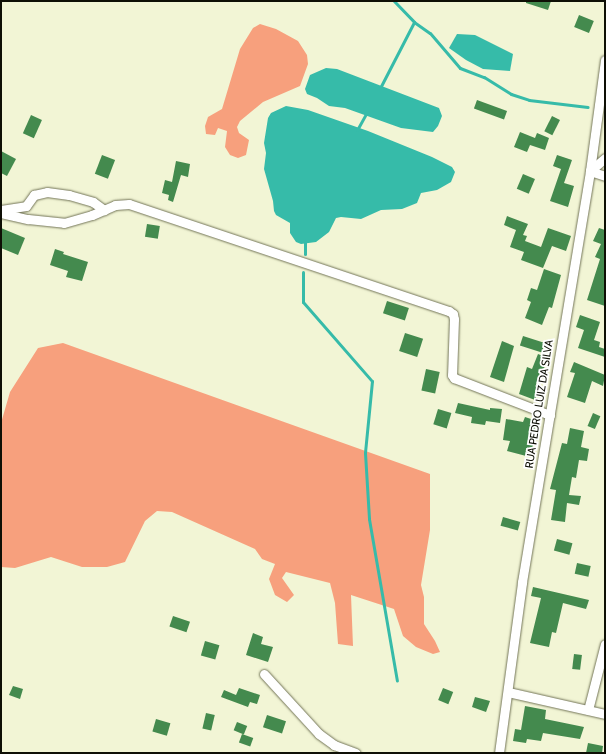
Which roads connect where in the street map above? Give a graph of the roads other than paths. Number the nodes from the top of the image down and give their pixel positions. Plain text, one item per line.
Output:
1 (605, 60) edge
2 (605, 158) edge
3 (590, 171) junction
4 (605, 176) edge
5 (104, 210) junction
6 (1, 211) edge
7 (550, 415) junction
8 (605, 644) edge
9 (264, 674) dead end
10 (508, 692) junction
11 (588, 710) junction
12 (605, 714) edge
13 (356, 753) edge
14 (499, 753) edge

1 - 3 street, RUA PEDRO LUIZ DA SILVA
2 - 3 street
3 - 4 street
3 - 7 street, RUA PEDRO LUIZ DA SILVA
5 - 6 street
5 - 6 street
5 - 7 street
7 - 10 street, RUA PEDRO LUIZ DA SILVA
8 - 11 street
9 - 13 street
10 - 11 street
10 - 14 street, RUA PEDRO LUIZ DA SILVA
11 - 12 street

